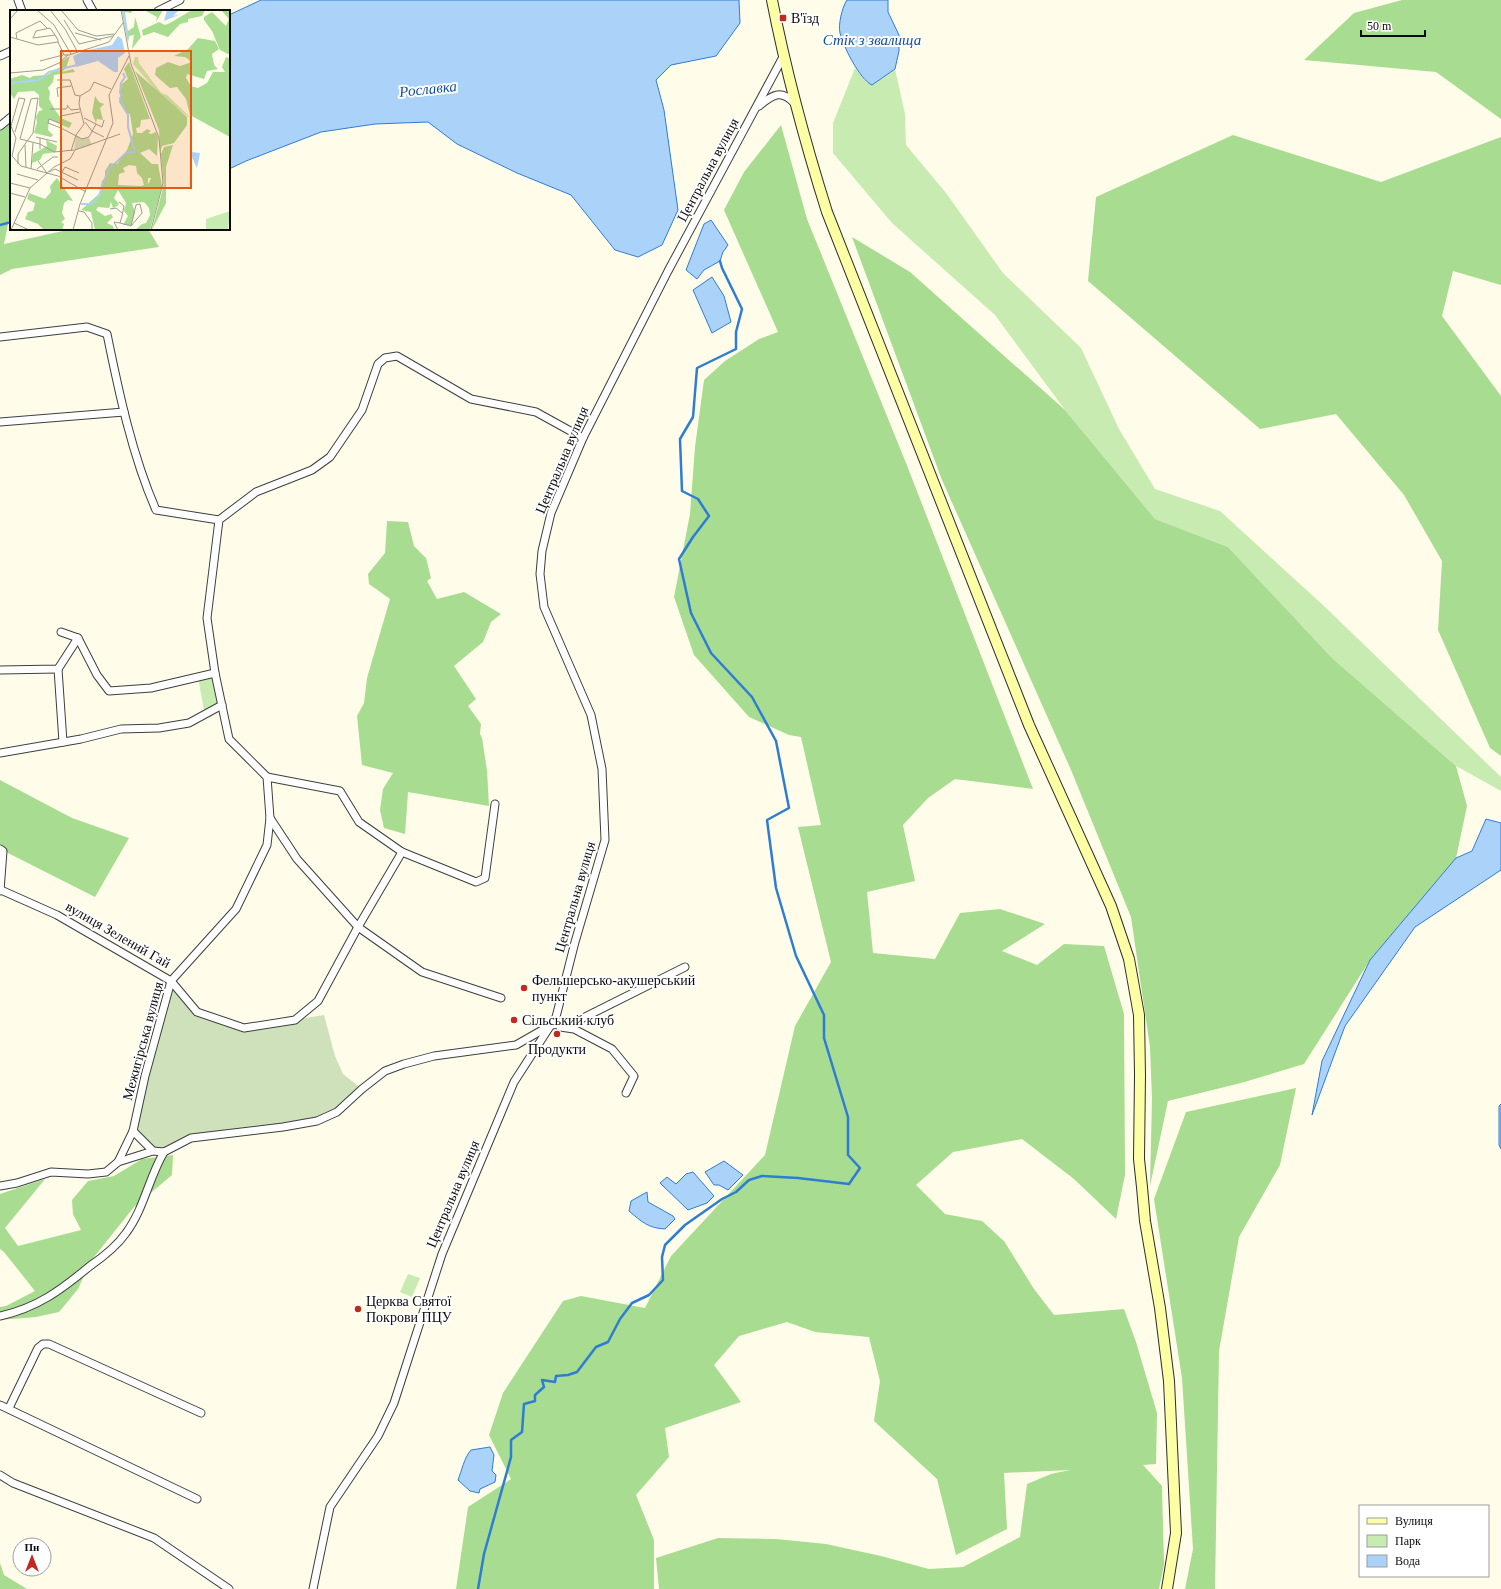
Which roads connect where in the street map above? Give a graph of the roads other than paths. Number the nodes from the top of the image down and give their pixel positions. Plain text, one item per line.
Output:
1 (18, 0) edge
2 (87, 0) edge
3 (180, 0) edge
4 (772, 0) edge
5 (22, 10) edge
6 (92, 10) edge
7 (160, 10) edge
8 (10, 51) edge
9 (0, 56) edge
10 (783, 57) junction
11 (796, 105) junction
12 (756, 108) junction
13 (10, 118) edge
14 (0, 126) edge
15 (0, 337) edge
16 (124, 412) junction
17 (0, 422) edge
18 (582, 438) junction
19 (219, 520) junction
20 (61, 632) dead end
21 (78, 638) junction
22 (58, 669) junction
23 (0, 670) edge
24 (215, 673) junction
25 (222, 705) junction
26 (63, 742) junction
27 (0, 752) edge
28 (267, 777) junction
29 (495, 804) dead end
30 (270, 818) junction
31 (0, 849) edge
32 (402, 852) junction
33 (0, 890) edge
34 (358, 927) junction
35 (685, 967) dead end
36 (171, 981) junction
37 (501, 998) dead end
38 (551, 1025) junction
39 (626, 1093) dead end
40 (133, 1131) junction
41 (153, 1151) junction
42 (164, 1152) junction
43 (118, 1162) junction
44 (0, 1186) edge
45 (0, 1316) edge
46 (0, 1405) edge
47 (9, 1408) junction
48 (201, 1413) dead end
49 (0, 1475) edge
50 (197, 1499) dead end
51 (229, 1589) edge
52 (313, 1589) edge
53 (1167, 1589) edge

1 - 5 street
2 - 6 street
3 - 7 street
4 - 10 main road
8 - 9 street
10 - 11 main road
10 - 12 street, Центральна вулиця
11 - 12 street
11 - 53 main road
12 - 18 street, Центральна вулиця
13 - 14 street
15 - 16 street
16 - 17 street
16 - 19 street
18 - 19 street
18 - 38 street, Центральна вулиця
19 - 24 street
20 - 21 street
21 - 22 street
21 - 24 street
22 - 23 street
22 - 26 street
24 - 25 street
25 - 26 street
25 - 28 street
26 - 27 street
28 - 30 street, Межигірська вулиця
28 - 32 street
29 - 32 street
30 - 34 street
30 - 36 street, Межигірська вулиця
31 - 33 street, вулиця Зелений Гай
32 - 34 street, вулиця Зелений Гай
33 - 36 street, вулиця Зелений Гай
34 - 36 street, вулиця Зелений Гай
34 - 37 street
35 - 38 street
36 - 40 street, Межигірська вулиця
38 - 39 street
38 - 42 street
38 - 52 street, Центральна вулиця
40 - 41 street
40 - 43 street, Межигірська вулиця
41 - 42 street
41 - 43 street
42 - 45 street
43 - 44 street
46 - 47 street
47 - 48 street
47 - 50 street
49 - 51 street

